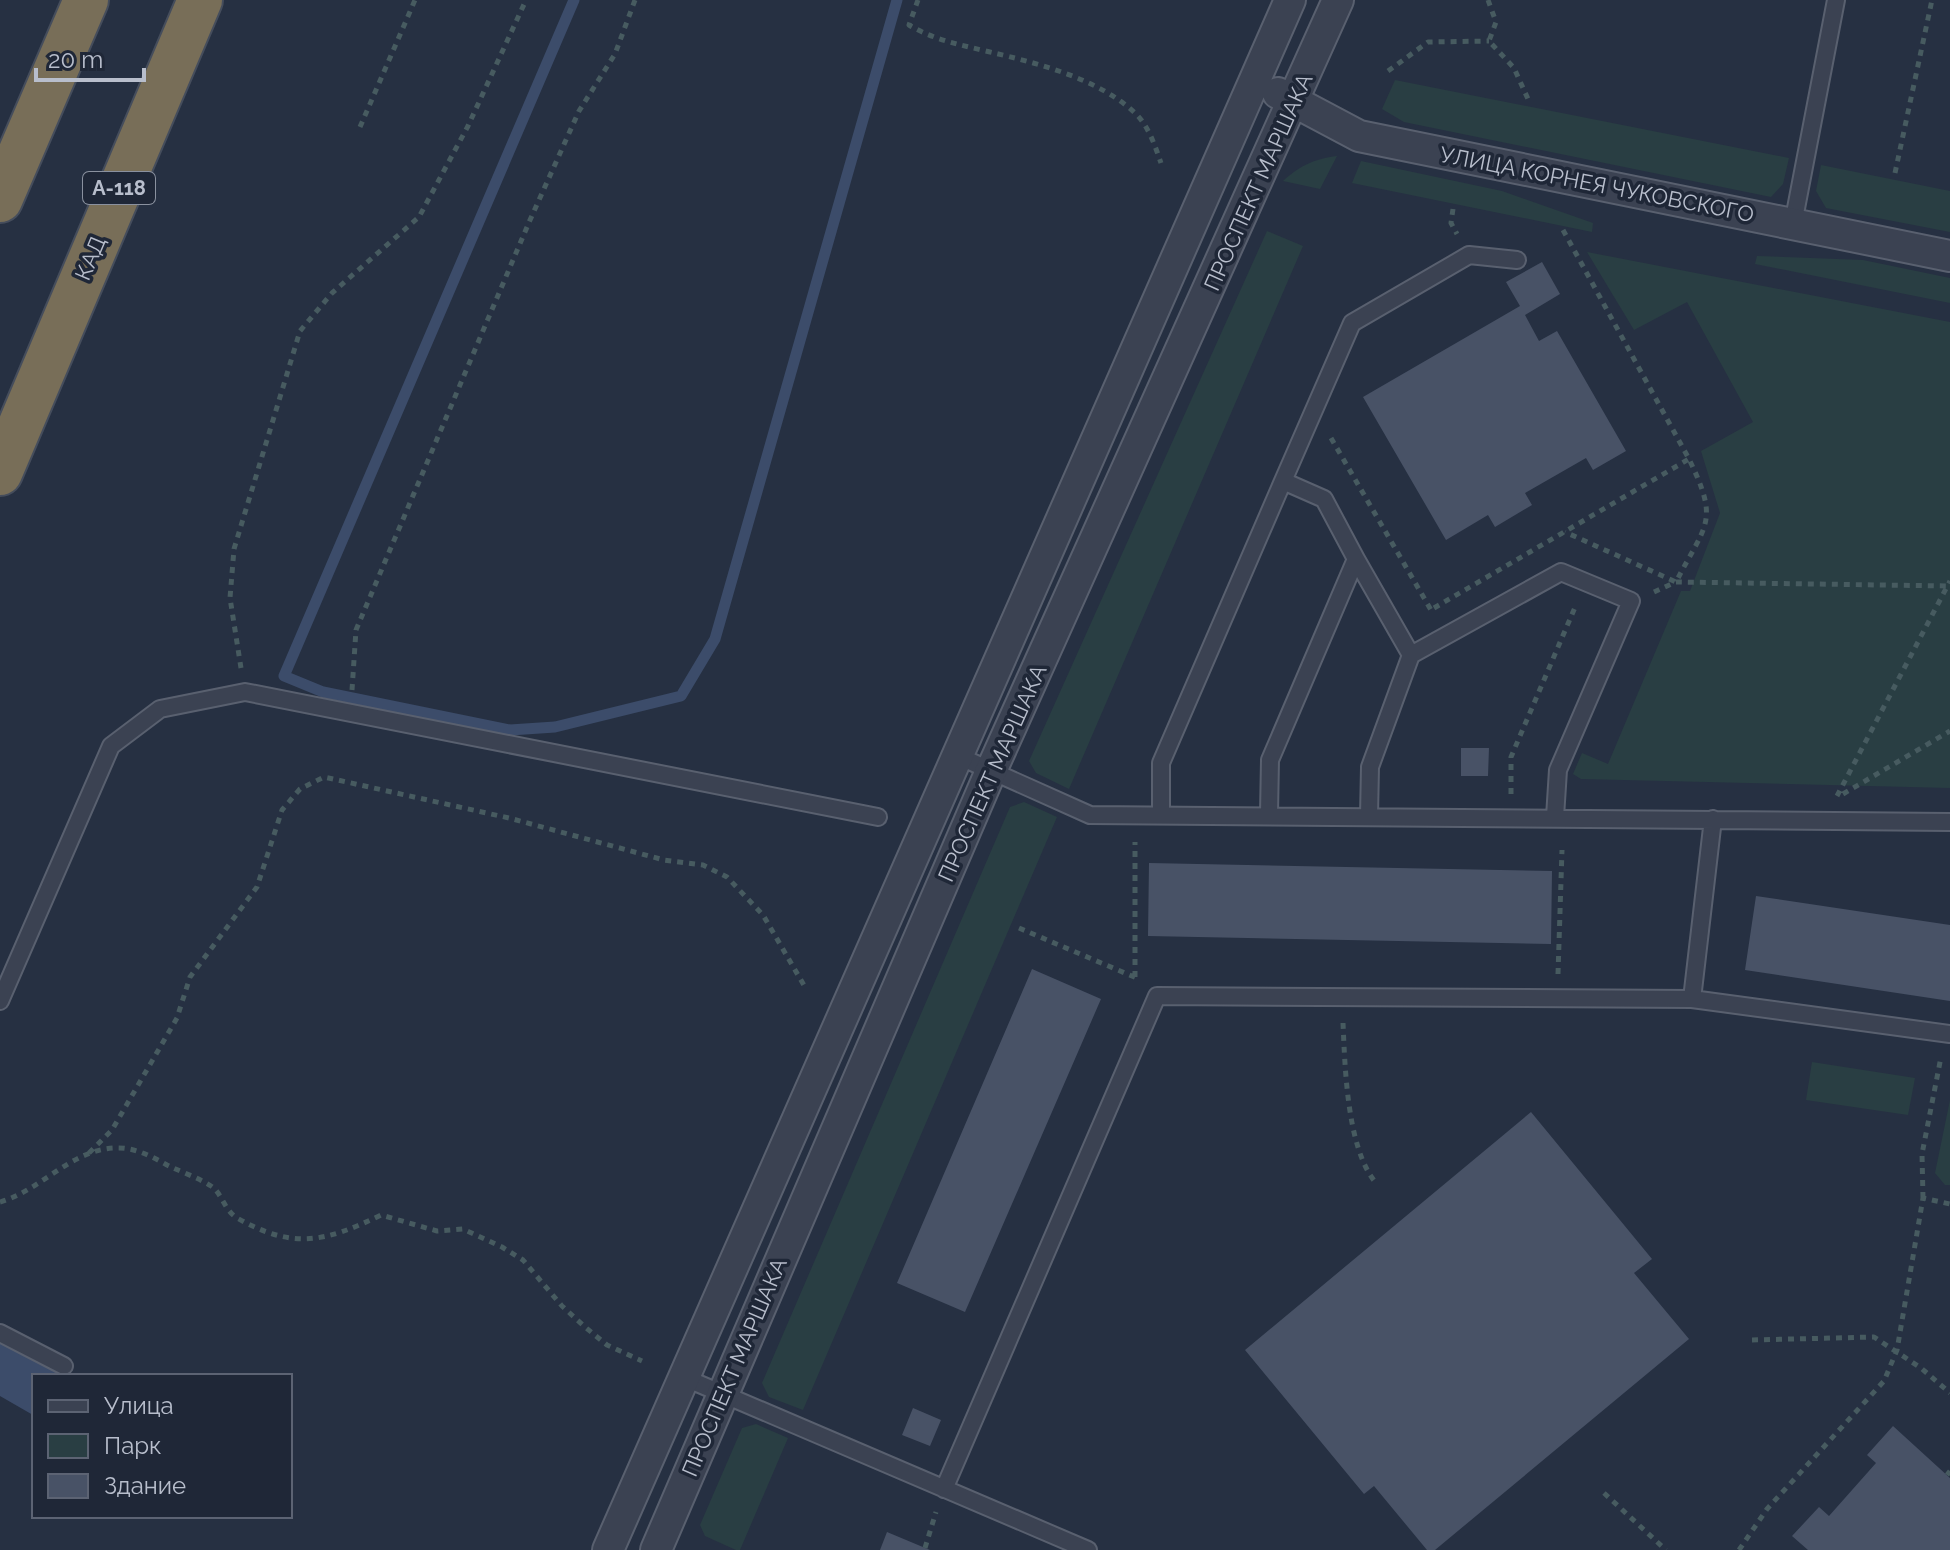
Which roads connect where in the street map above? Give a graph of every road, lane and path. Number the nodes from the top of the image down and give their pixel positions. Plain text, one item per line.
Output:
1 (86, 0) edge
2 (200, 0) edge
3 (415, 0) edge
4 (526, 0) edge
5 (635, 0) edge
6 (918, 0) edge
7 (1290, 0) edge
8 (1338, 0) edge
9 (1488, 0) edge
10 (1836, 0) edge
11 (1932, 0) edge
12 (1489, 41) junction
13 (1388, 71) dead end
14 (1254, 84) junction
15 (1296, 99) junction
16 (1528, 99) dead end
17 (360, 127) dead end
18 (1161, 163) dead end
19 (1895, 173) dead end
20 (0, 200) edge
21 (1793, 224) junction
22 (1563, 230) dead end
23 (1950, 256) edge
24 (1517, 260) dead end
25 (1314, 410) junction
26 (1689, 459) junction
27 (0, 473) edge
28 (1283, 481) junction
29 (1565, 532) junction
30 (1356, 559) junction
31 (1586, 582) junction
32 (1676, 582) junction
33 (1949, 584) edge
34 (1631, 601) junction
35 (1431, 610) junction
36 (1411, 655) junction
37 (245, 692) junction
38 (350, 715) junction
39 (1950, 731) edge
40 (956, 755) junction
41 (991, 771) junction
42 (1161, 814) junction
43 (1269, 814) junction
44 (1369, 816) junction
45 (878, 817) dead end
46 (1511, 817) junction
47 (1555, 817) junction
48 (1713, 819) junction
49 (1950, 822) edge
50 (1135, 841) dead end
51 (1562, 850) dead end
52 (1019, 928) dead end
53 (1135, 977) junction
54 (805, 987) dead end
55 (1157, 996) junction
56 (1341, 998) junction
57 (1557, 999) junction
58 (1692, 999) junction
59 (0, 1001) edge
60 (1948, 1033) edge
61 (89, 1153) junction
62 (1376, 1183) dead end
63 (1923, 1198) junction
64 (0, 1202) edge
65 (1950, 1204) edge
66 (0, 1333) edge
67 (1752, 1340) dead end
68 (1897, 1350) junction
69 (642, 1361) dead end
70 (64, 1366) dead end
71 (683, 1377) junction
72 (723, 1393) junction
73 (1950, 1393) edge
74 (944, 1489) junction
75 (1604, 1493) dead end
76 (925, 1548) dead end
77 (608, 1550) edge
78 (656, 1550) edge
79 (1088, 1550) edge
80 (1666, 1550) edge
81 (1739, 1550) edge

1 - 20 highway
2 - 27 highway, КАД / А-118
3 - 17 path
4 - 37 path
5 - 38 path
6 - 18 path
7 - 14 street, ПРОСПЕКТ МАРШАКА
8 - 15 street, ПРОСПЕКТ МАРШАКА
9 - 12 path
10 - 21 lane
11 - 19 path
12 - 13 path
12 - 16 path
14 - 15 street, УЛИЦА КОРНЕЯ ЧУКОВСКОГО
14 - 40 street, ПРОСПЕКТ МАРШАКА
15 - 21 street, УЛИЦА КОРНЕЯ ЧУКОВСКОГО
15 - 41 street, ПРОСПЕКТ МАРШАКА
21 - 23 street, УЛИЦА КОРНЕЯ ЧУКОВСКОГО
22 - 26 path
24 - 25 lane
25 - 28 lane
25 - 35 path
26 - 29 path
26 - 32 path
28 - 30 lane
28 - 42 lane
29 - 32 path
29 - 35 path
30 - 36 lane
30 - 43 lane
31 - 34 lane
31 - 36 lane
31 - 46 path
32 - 33 path
32 - 34 path
33 - 39 path
34 - 47 lane
35 - 36 path
36 - 44 lane
37 - 38 lane
37 - 59 lane
38 - 45 lane
40 - 41 lane
40 - 71 street, ПРОСПЕКТ МАРШАКА
41 - 42 lane
41 - 72 street, ПРОСПЕКТ МАРШАКА
42 - 43 lane
43 - 44 lane
44 - 46 lane
46 - 47 lane
47 - 48 lane
48 - 49 lane
48 - 58 lane
50 - 53 path
51 - 57 path
52 - 53 path
53 - 55 path
54 - 61 path
55 - 56 lane
55 - 74 lane
56 - 57 lane
56 - 62 path
57 - 58 lane
58 - 60 lane
60 - 63 path
61 - 64 path
61 - 69 path
63 - 65 path
63 - 68 path
66 - 70 lane
67 - 68 path
68 - 73 path
68 - 81 path
71 - 72 lane
71 - 77 street, ПРОСПЕКТ МАРШАКА
72 - 74 lane
72 - 78 street, ПРОСПЕКТ МАРШАКА
74 - 76 path
74 - 79 lane
75 - 80 path

